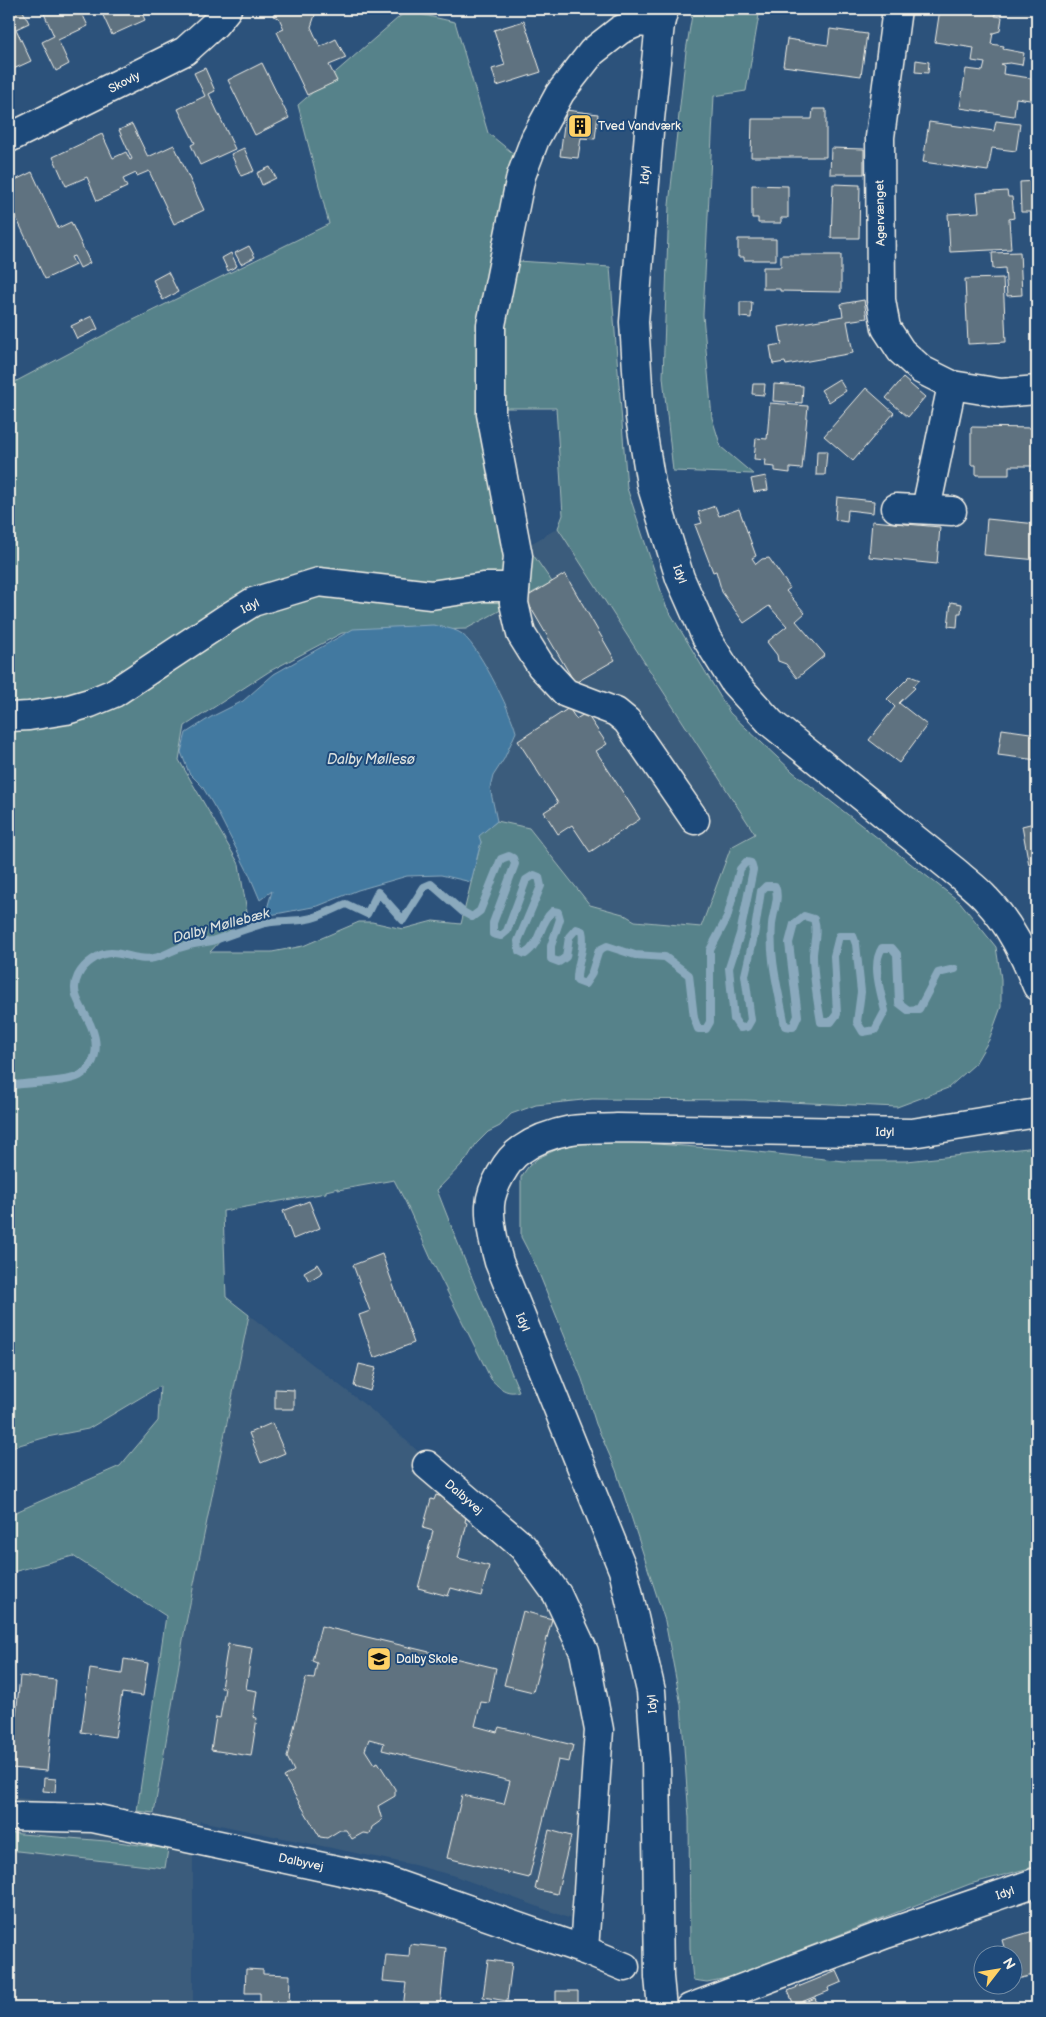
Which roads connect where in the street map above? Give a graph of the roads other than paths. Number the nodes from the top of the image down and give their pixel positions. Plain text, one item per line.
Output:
1 (227, 9) edge
2 (896, 9) edge
3 (662, 16) edge
4 (9, 138) edge
5 (952, 385) junction
6 (1037, 390) edge
7 (896, 508) dead end
8 (515, 587) junction
9 (9, 717) edge
10 (695, 820) dead end
11 (1037, 986) edge
12 (1037, 1113) edge
13 (427, 1465) dead end
14 (9, 1816) edge
15 (1037, 1882) edge
16 (584, 1950) junction
17 (625, 1967) dead end
18 (662, 2008) edge
19 (690, 2008) edge

1 - 4 street, Skovly
2 - 5 street, Agervænget
3 - 8 street, Idyl
3 - 11 street, Idyl
5 - 6 street, Agervænget
5 - 7 street
8 - 9 street, Idyl
8 - 10 street, Idyl
12 - 18 street, Idyl
13 - 16 street, Dalbyvej
14 - 16 street, Dalbyvej
15 - 19 street, Idyl
16 - 17 street, Dalbyvej

